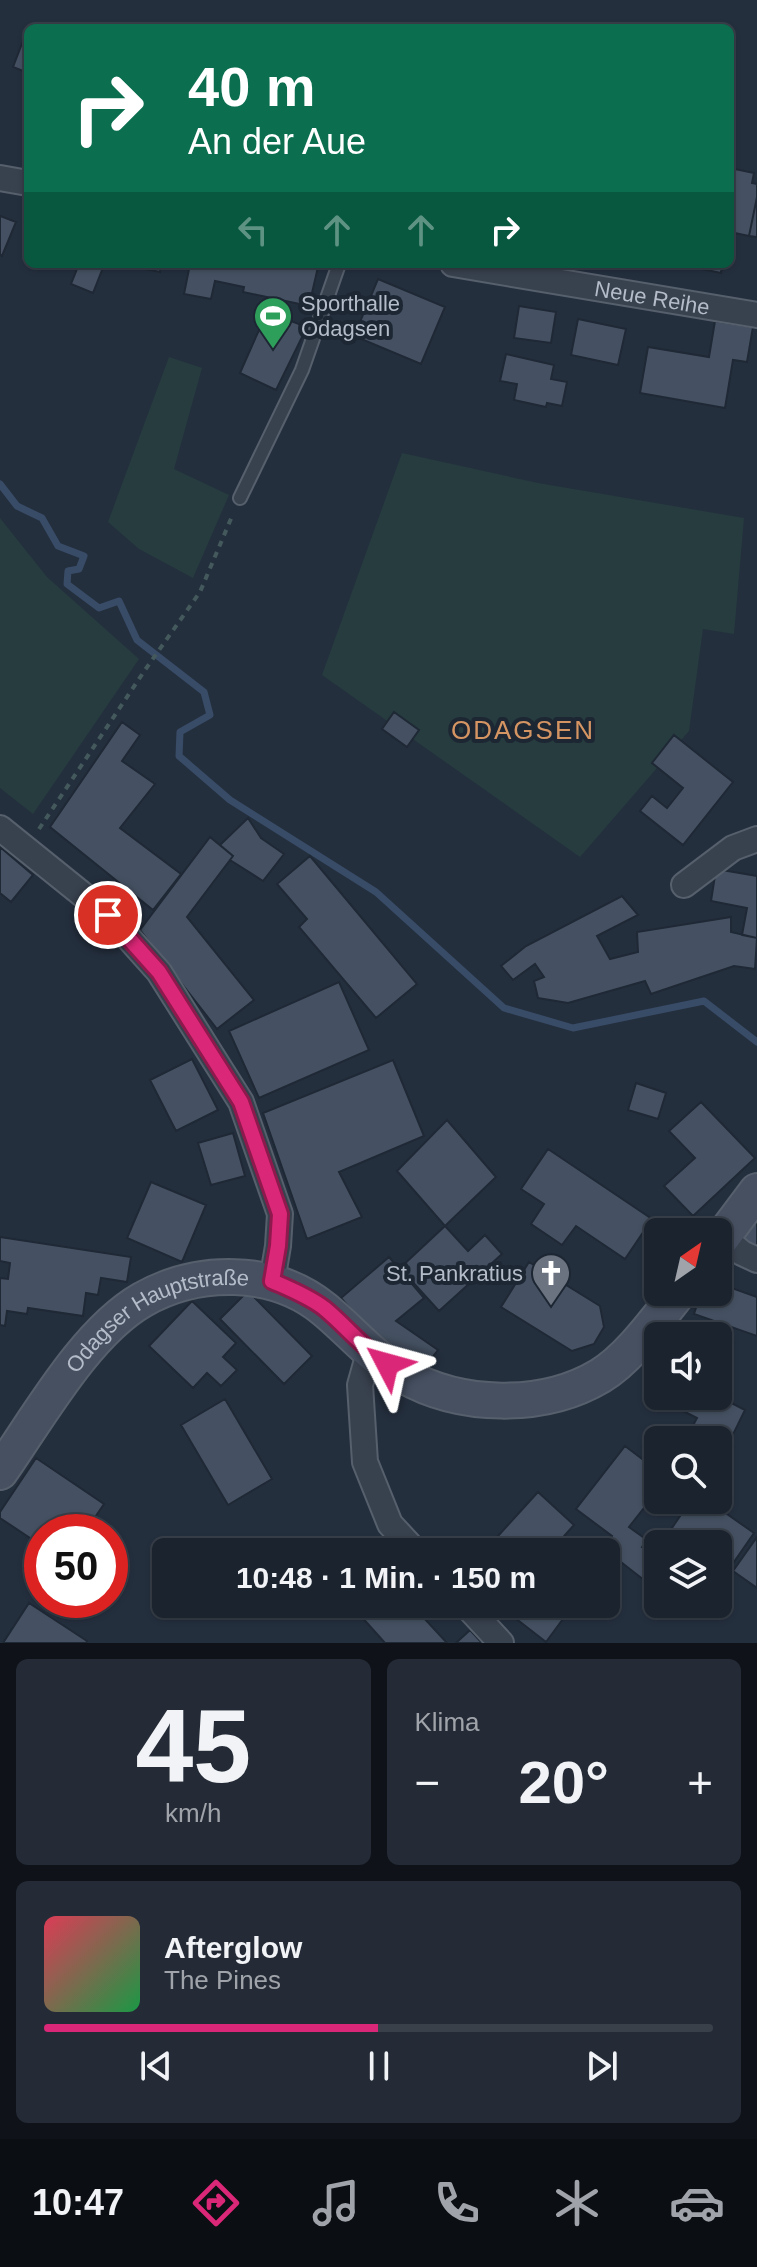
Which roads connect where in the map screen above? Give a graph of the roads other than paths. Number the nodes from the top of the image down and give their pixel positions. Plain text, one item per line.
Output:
1 (0, 178) edge
2 (24, 182) edge
3 (338, 268) edge
4 (477, 268) edge
5 (757, 315) edge
6 (240, 498) road end
7 (0, 828) edge
8 (757, 839) edge
9 (684, 885) dead end
10 (757, 1191) edge
11 (732, 1224) edge
12 (732, 1247) edge
13 (757, 1260) edge
14 (272, 1281) junction
15 (667, 1306) edge
16 (369, 1353) junction
17 (0, 1472) edge
18 (403, 1538) edge
19 (478, 1618) edge
20 (501, 1643) edge

1 - 2 street
3 - 6 lane
4 - 5 street, Neue Reihe
7 - 14 street
8 - 9 street
10 - 11 main road
12 - 13 street
14 - 16 main road, Odagser Hauptstraße
14 - 17 main road, Odagser Hauptstraße
15 - 16 main road, Odagser Hauptstraße
16 - 18 street
19 - 20 street

